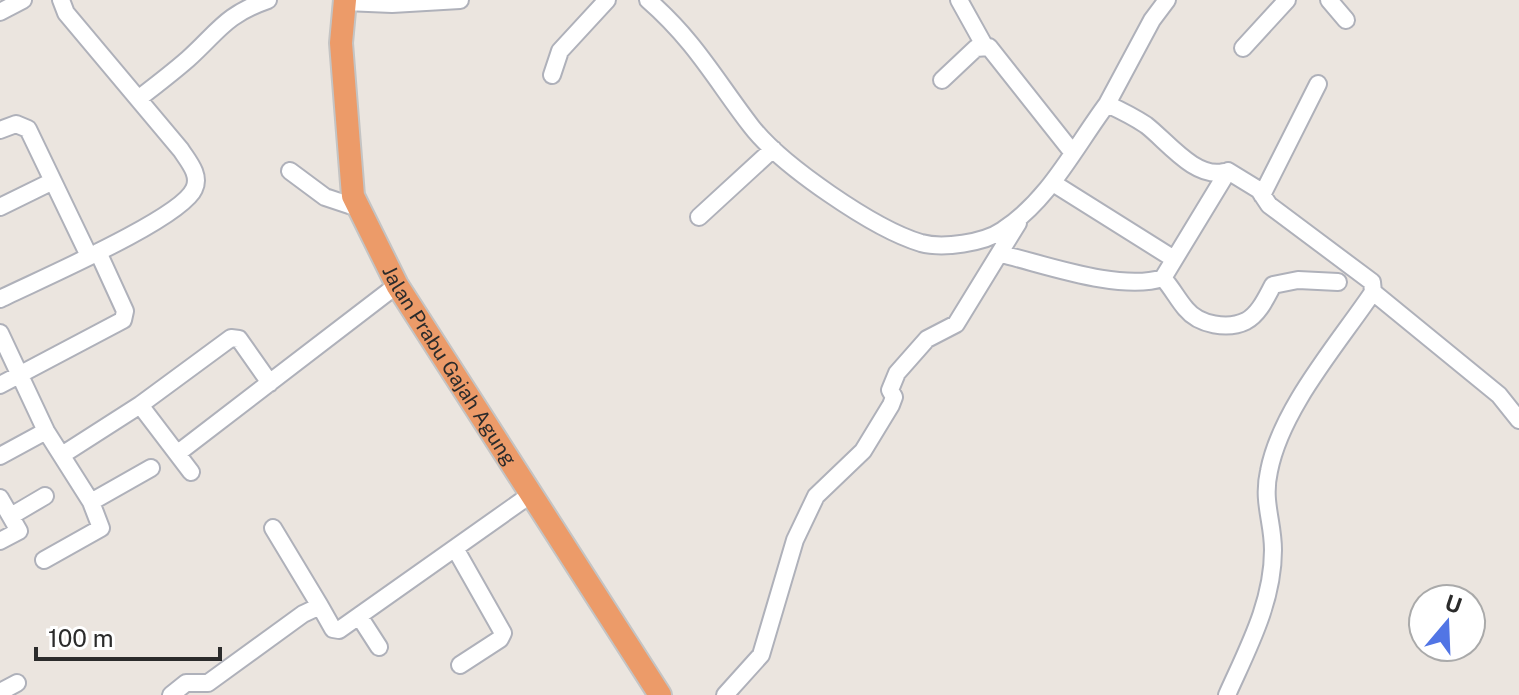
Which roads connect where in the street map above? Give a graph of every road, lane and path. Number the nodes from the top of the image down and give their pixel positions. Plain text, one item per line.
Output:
1 (23, 0) edge
2 (61, 0) edge
3 (268, 0) edge
4 (460, 0) edge
5 (607, 0) edge
6 (648, 0) edge
7 (959, 0) edge
8 (1167, 0) edge
9 (1287, 0) edge
10 (1329, 0) edge
11 (345, 1) edge
12 (0, 12) edge
13 (1346, 20) dead end
14 (984, 45) junction
15 (1243, 48) dead end
16 (552, 75) dead end
17 (942, 80) dead end
18 (1318, 84) dead end
19 (138, 99) junction
20 (1107, 104) junction
21 (0, 130) edge
22 (773, 149) junction
23 (1073, 153) junction
24 (290, 171) dead end
25 (1224, 172) junction
26 (53, 181) junction
27 (1053, 183) junction
28 (1262, 195) junction
29 (0, 207) edge
30 (358, 208) junction
31 (1022, 215) junction
32 (699, 217) dead end
33 (93, 254) junction
34 (1001, 254) junction
35 (1174, 259) junction
36 (1163, 278) junction
37 (1338, 282) dead end
38 (397, 285) junction
39 (1373, 292) junction
40 (0, 299) edge
41 (0, 333) edge
42 (19, 374) junction
43 (270, 383) junction
44 (0, 385) edge
45 (140, 405) junction
46 (1519, 420) edge
47 (46, 431) junction
48 (178, 453) junction
49 (62, 455) junction
50 (0, 456) edge
51 (151, 468) dead end
52 (191, 472) dead end
53 (530, 495) junction
54 (45, 496) dead end
55 (0, 498) edge
56 (91, 502) junction
57 (11, 516) junction
58 (273, 528) dead end
59 (0, 541) edge
60 (456, 550) junction
61 (44, 560) dead end
62 (320, 606) junction
63 (359, 616) junction
64 (379, 647) dead end
65 (460, 665) dead end
66 (17, 683) dead end
67 (0, 692) edge
68 (171, 695) edge
69 (660, 695) edge
70 (725, 695) edge
71 (1227, 695) edge

1 - 12 street
2 - 19 street
3 - 19 street
4 - 11 street
5 - 16 street
6 - 22 street
7 - 14 street
8 - 20 street
9 - 15 street
10 - 13 street
11 - 30 highway, Jalan Prabu Gajah Agung
14 - 17 street
14 - 23 street
18 - 28 street
19 - 33 street
20 - 23 street
20 - 25 street
21 - 26 street
22 - 31 street
22 - 32 street
23 - 27 street
24 - 30 street
25 - 28 street
25 - 35 street
26 - 29 street
26 - 33 street
27 - 31 street
27 - 35 street
28 - 39 street
30 - 38 highway, Jalan Prabu Gajah Agung
31 - 34 street
33 - 40 street
33 - 42 street
34 - 36 street
34 - 70 street
35 - 36 street
36 - 37 street
38 - 43 street
38 - 53 highway, Jalan Prabu Gajah Agung
39 - 46 street
39 - 71 street
41 - 42 street
42 - 44 street
42 - 47 street
43 - 45 street
43 - 48 street
45 - 48 street
45 - 49 street
47 - 49 street
47 - 50 street
48 - 52 street
49 - 56 street
51 - 56 street
53 - 60 street
53 - 69 highway, Jalan Prabu Gajah Agung
54 - 57 street
55 - 57 street
56 - 61 street
57 - 59 street
58 - 62 street
60 - 63 street
60 - 65 street
62 - 63 street
62 - 68 street
63 - 64 street
66 - 67 street

